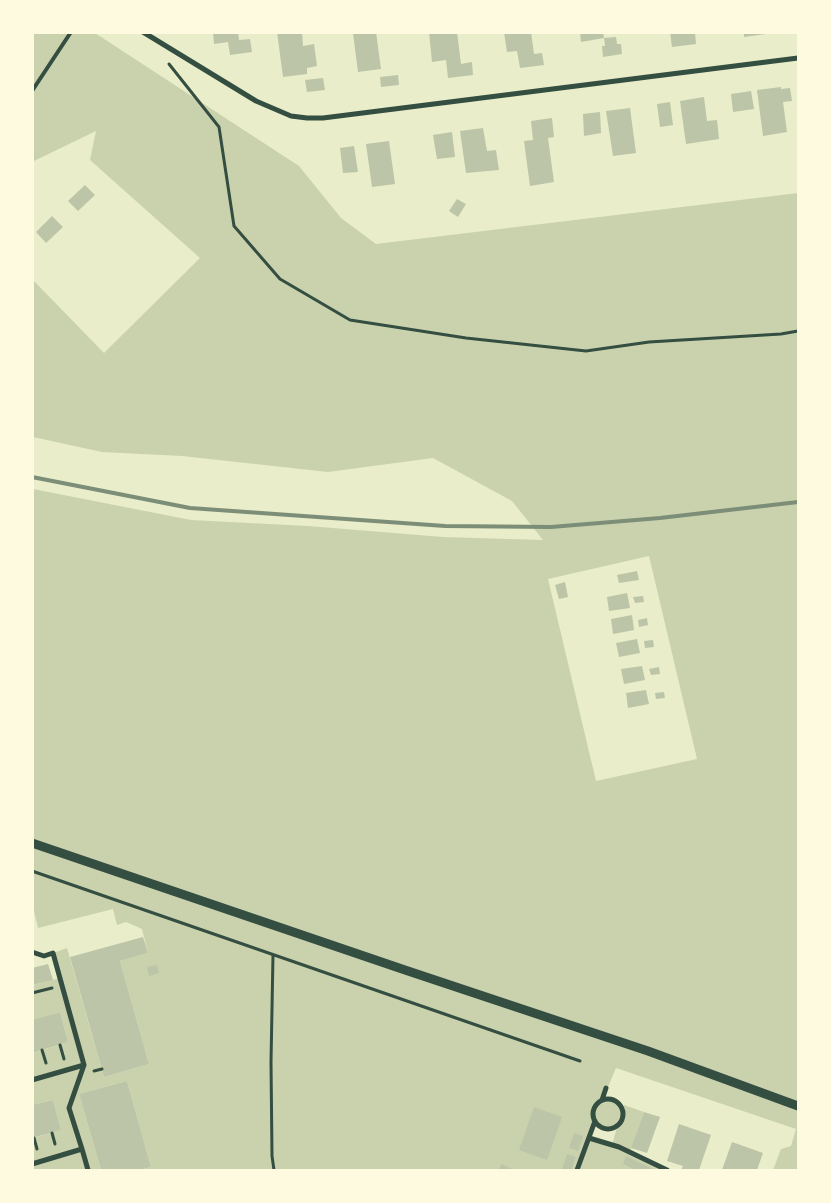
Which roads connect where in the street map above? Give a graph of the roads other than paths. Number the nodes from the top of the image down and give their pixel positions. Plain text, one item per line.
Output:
1 (71, 32) edge
2 (145, 33) edge
3 (798, 58) edge
4 (32, 90) edge
5 (32, 843) edge
6 (32, 952) edge
7 (84, 1065) junction
8 (32, 1080) edge
9 (606, 1088) dead end
10 (602, 1100) junction
11 (798, 1106) edge
12 (595, 1121) junction
13 (589, 1138) junction
14 (82, 1150) junction
15 (32, 1164) edge
16 (88, 1170) edge
17 (576, 1170) edge
18 (667, 1170) edge

1 - 4 lane
2 - 3 street
5 - 11 street
6 - 7 street
7 - 8 street
7 - 14 street
9 - 10 street
10 - 12 street
10 - 12 street
12 - 13 street
13 - 17 street
13 - 18 street
14 - 15 street
14 - 16 street

